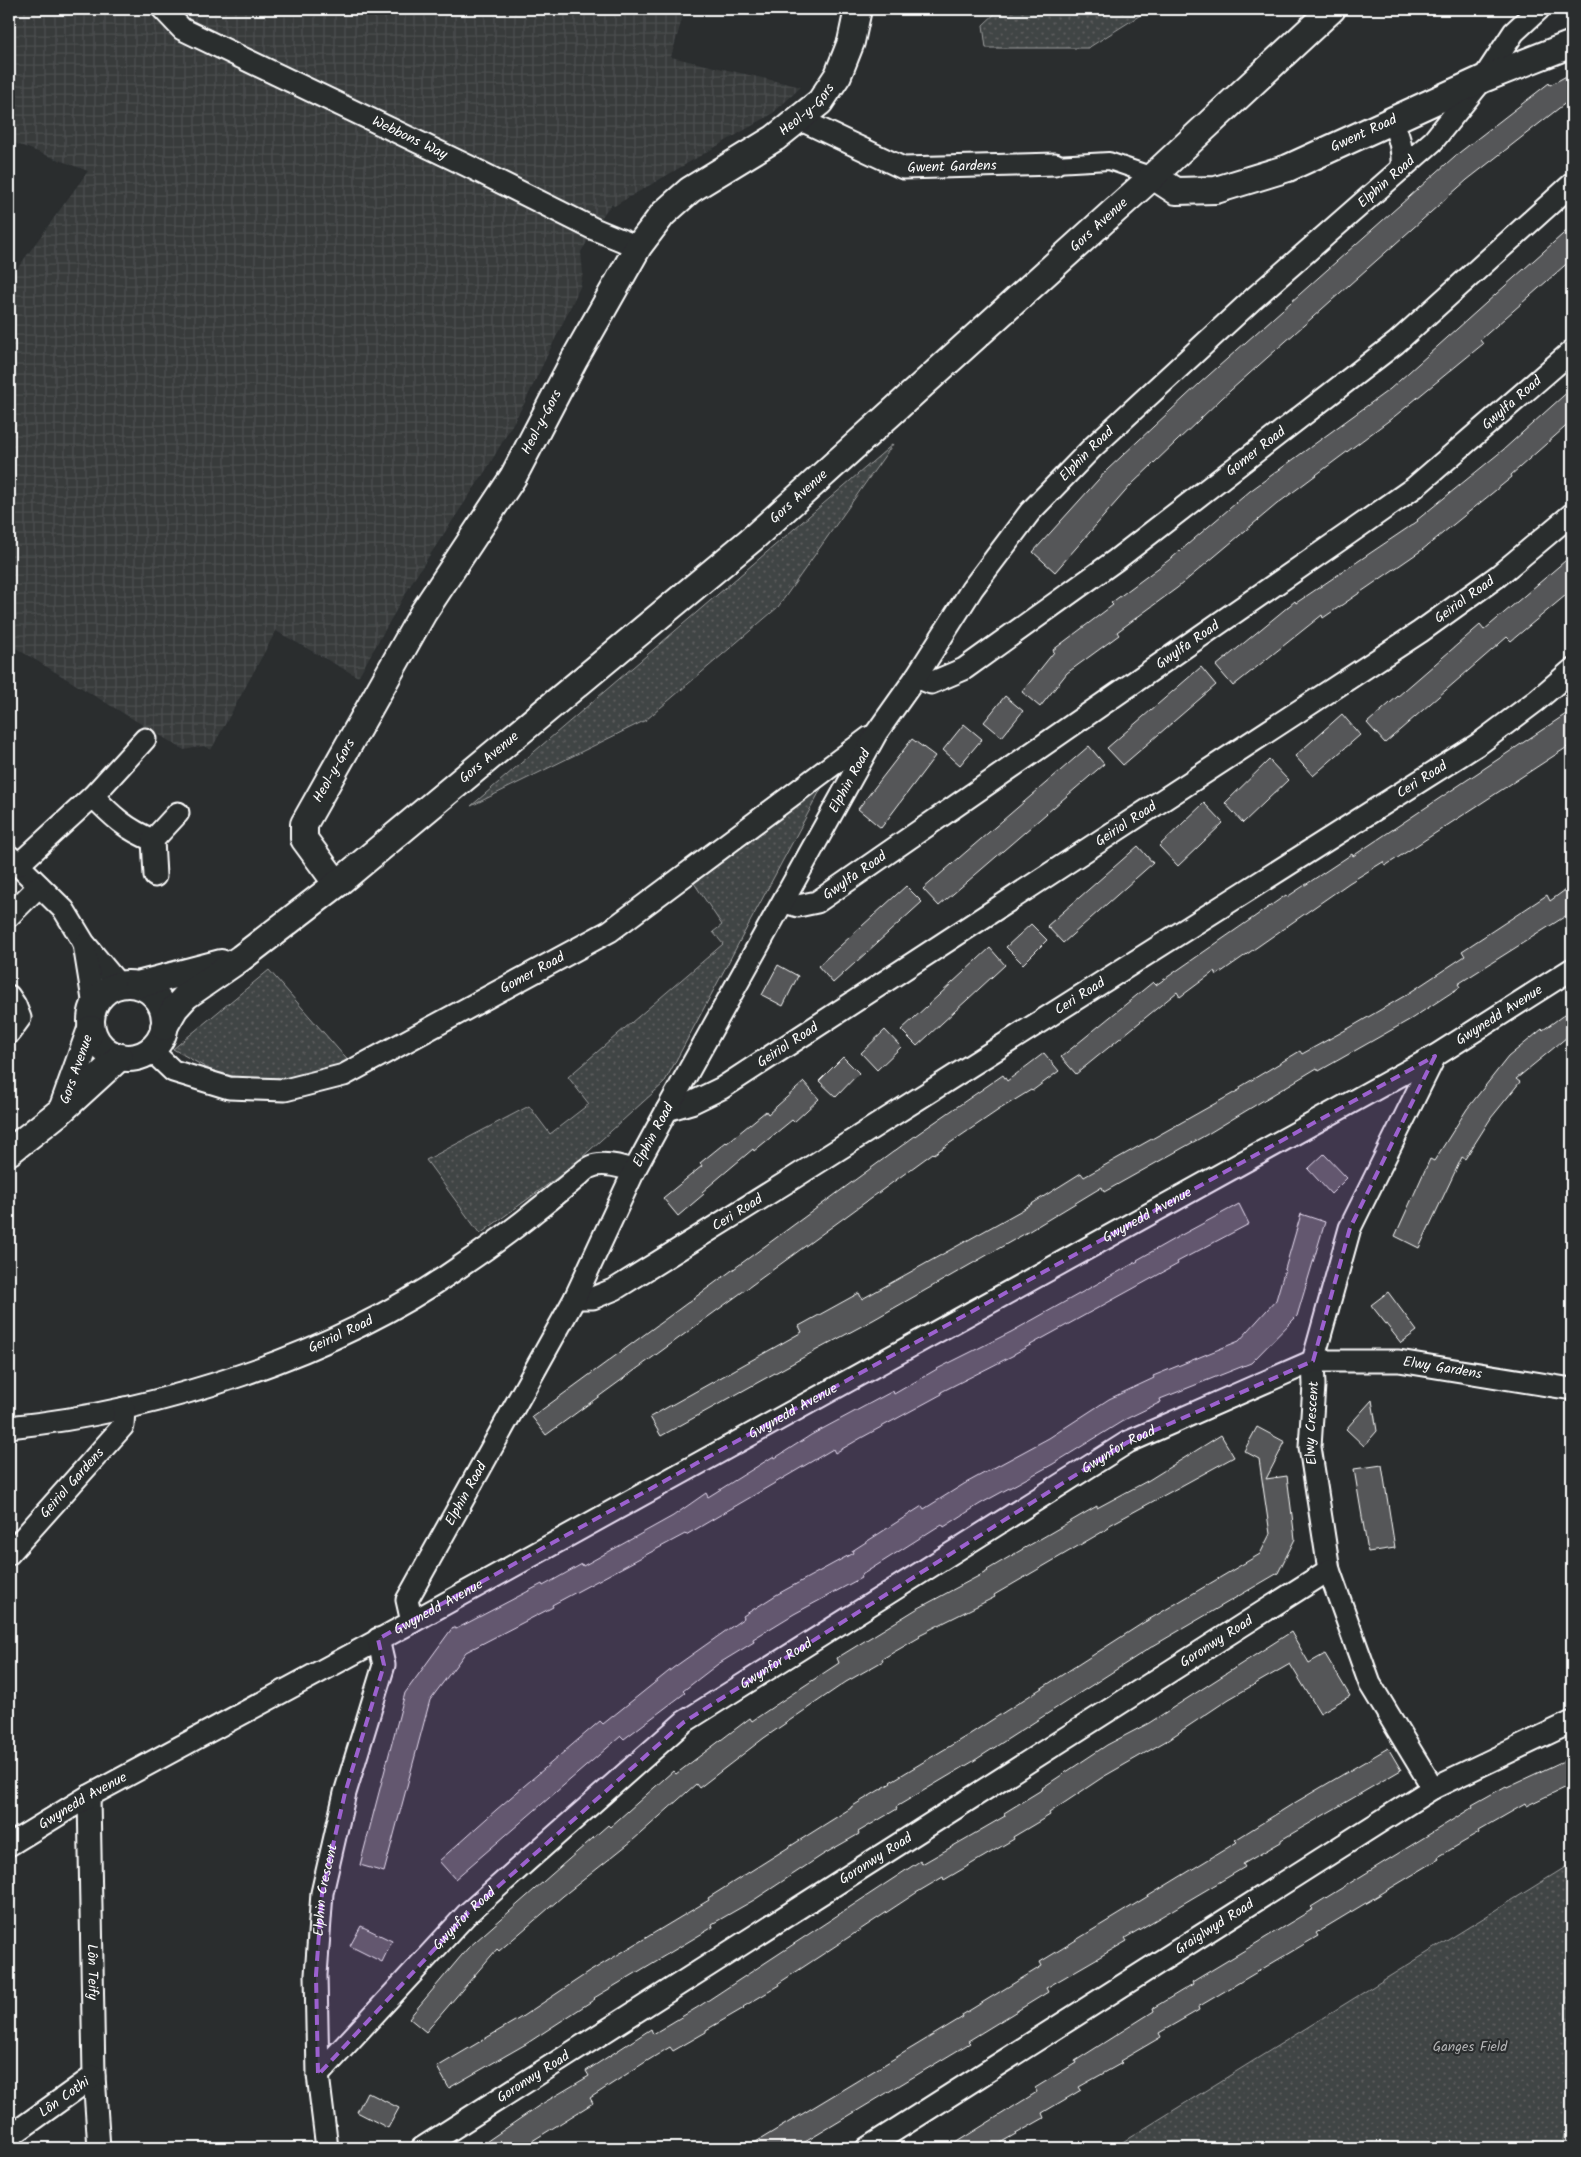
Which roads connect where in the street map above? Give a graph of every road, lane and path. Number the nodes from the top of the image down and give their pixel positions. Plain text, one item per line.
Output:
1 (163, 9) edge
2 (858, 9) edge
3 (1332, 9) edge
4 (1539, 9) edge
5 (1572, 44) edge
6 (1483, 79) junction
7 (799, 119) junction
8 (1392, 121) junction
9 (1054, 164) joint
10 (1402, 169) junction
11 (1154, 176) junction
12 (1572, 184) edge
13 (638, 247) junction
14 (1572, 351) edge
15 (1572, 514) edge
16 (1572, 670) edge
17 (916, 677) junction
18 (877, 732) junction
19 (145, 739) dead end
20 (93, 796) junction
21 (178, 813) dead end
22 (153, 840) junction
23 (14, 860) edge
24 (155, 876) dead end
25 (337, 884) junction
26 (40, 886) junction
27 (784, 902) junction
28 (9, 916) edge
29 (84, 943) junction
30 (242, 958) junction
31 (1572, 969) edge
32 (128, 985) junction
33 (9, 996) edge
34 (93, 1017) junction
35 (164, 1027) junction
36 (9, 1033) edge
37 (151, 1050) junction
38 (1435, 1056) junction
39 (120, 1057) junction
40 (62, 1110) junction
41 (667, 1110) junction
42 (9, 1152) edge
43 (634, 1172) junction
44 (575, 1298) junction
45 (1313, 1361) junction
46 (1572, 1389) edge
47 (124, 1408) junction
48 (9, 1427) edge
49 (9, 1554) edge
50 (1329, 1570) junction
51 (412, 1622) junction
52 (378, 1639) junction
53 (1572, 1722) edge
54 (1434, 1788) junction
55 (89, 1796) junction
56 (9, 1845) edge
57 (318, 2075) junction
58 (94, 2076) junction
59 (9, 2137) edge
60 (99, 2148) edge
61 (327, 2148) edge
62 (422, 2148) edge
63 (867, 2148) edge

1 - 13 street, Webbons Way
2 - 7 street, Heol-y-Gors
3 - 11 street, Gors Avenue
4 - 6 street, Elphin Road
5 - 6 street, Gwent Road
6 - 8 street, Gwent Road
6 - 10 street, Elphin Road
7 - 9 street, Gwent Gardens
7 - 13 street, Heol-y-Gors
8 - 10 street
8 - 11 street, Gwent Road
9 - 11 street
10 - 17 street, Elphin Road
11 - 25 street, Gors Avenue
12 - 17 street, Gomer Road
13 - 25 street, Heol-y-Gors
14 - 27 street, Gwylfa Road
15 - 41 street, Geiriol Road
16 - 44 street, Ceri Road
17 - 18 street, Elphin Road
18 - 27 street, Elphin Road
18 - 37 street, Gomer Road
19 - 20 street
20 - 22 street
20 - 23 street
21 - 22 street
22 - 24 street
23 - 26 street
25 - 30 street, Gors Avenue
26 - 28 street
26 - 29 street
27 - 41 street, Elphin Road
29 - 32 street
29 - 34 street
30 - 32 street, Gors Avenue
30 - 35 street, Gors Avenue
31 - 38 street, Gwynedd Avenue
32 - 34 street
32 - 35 street
33 - 36 street
34 - 39 street
34 - 40 street, Gors Avenue
35 - 37 street
37 - 39 street
38 - 45 street, Elwy Crescent
38 - 51 street, Gwynedd Avenue
39 - 40 street, Gors Avenue
40 - 42 street, Gors Avenue
41 - 43 street, Elphin Road
43 - 44 street, Elphin Road
43 - 47 street, Geiriol Road
44 - 51 street, Elphin Road
45 - 46 street, Elwy Gardens
45 - 50 street, Elwy Crescent
45 - 57 street, Gwynfor Road
47 - 48 street, Geiriol Road
47 - 49 street, Geiriol Gardens
50 - 54 street, Elwy Crescent
50 - 62 street, Goronwy Road
51 - 52 street, Gwynedd Avenue
52 - 55 street, Gwynedd Avenue
52 - 57 street, Elphin Crescent
53 - 54 street, Graiglwyd Road
54 - 63 street, Graiglwyd Road
55 - 56 street, Gwynedd Avenue
55 - 58 street, Lôn Teify
57 - 61 street, Elphin Crescent
58 - 59 street, Lôn Cothi
58 - 60 street, Lôn Teify

